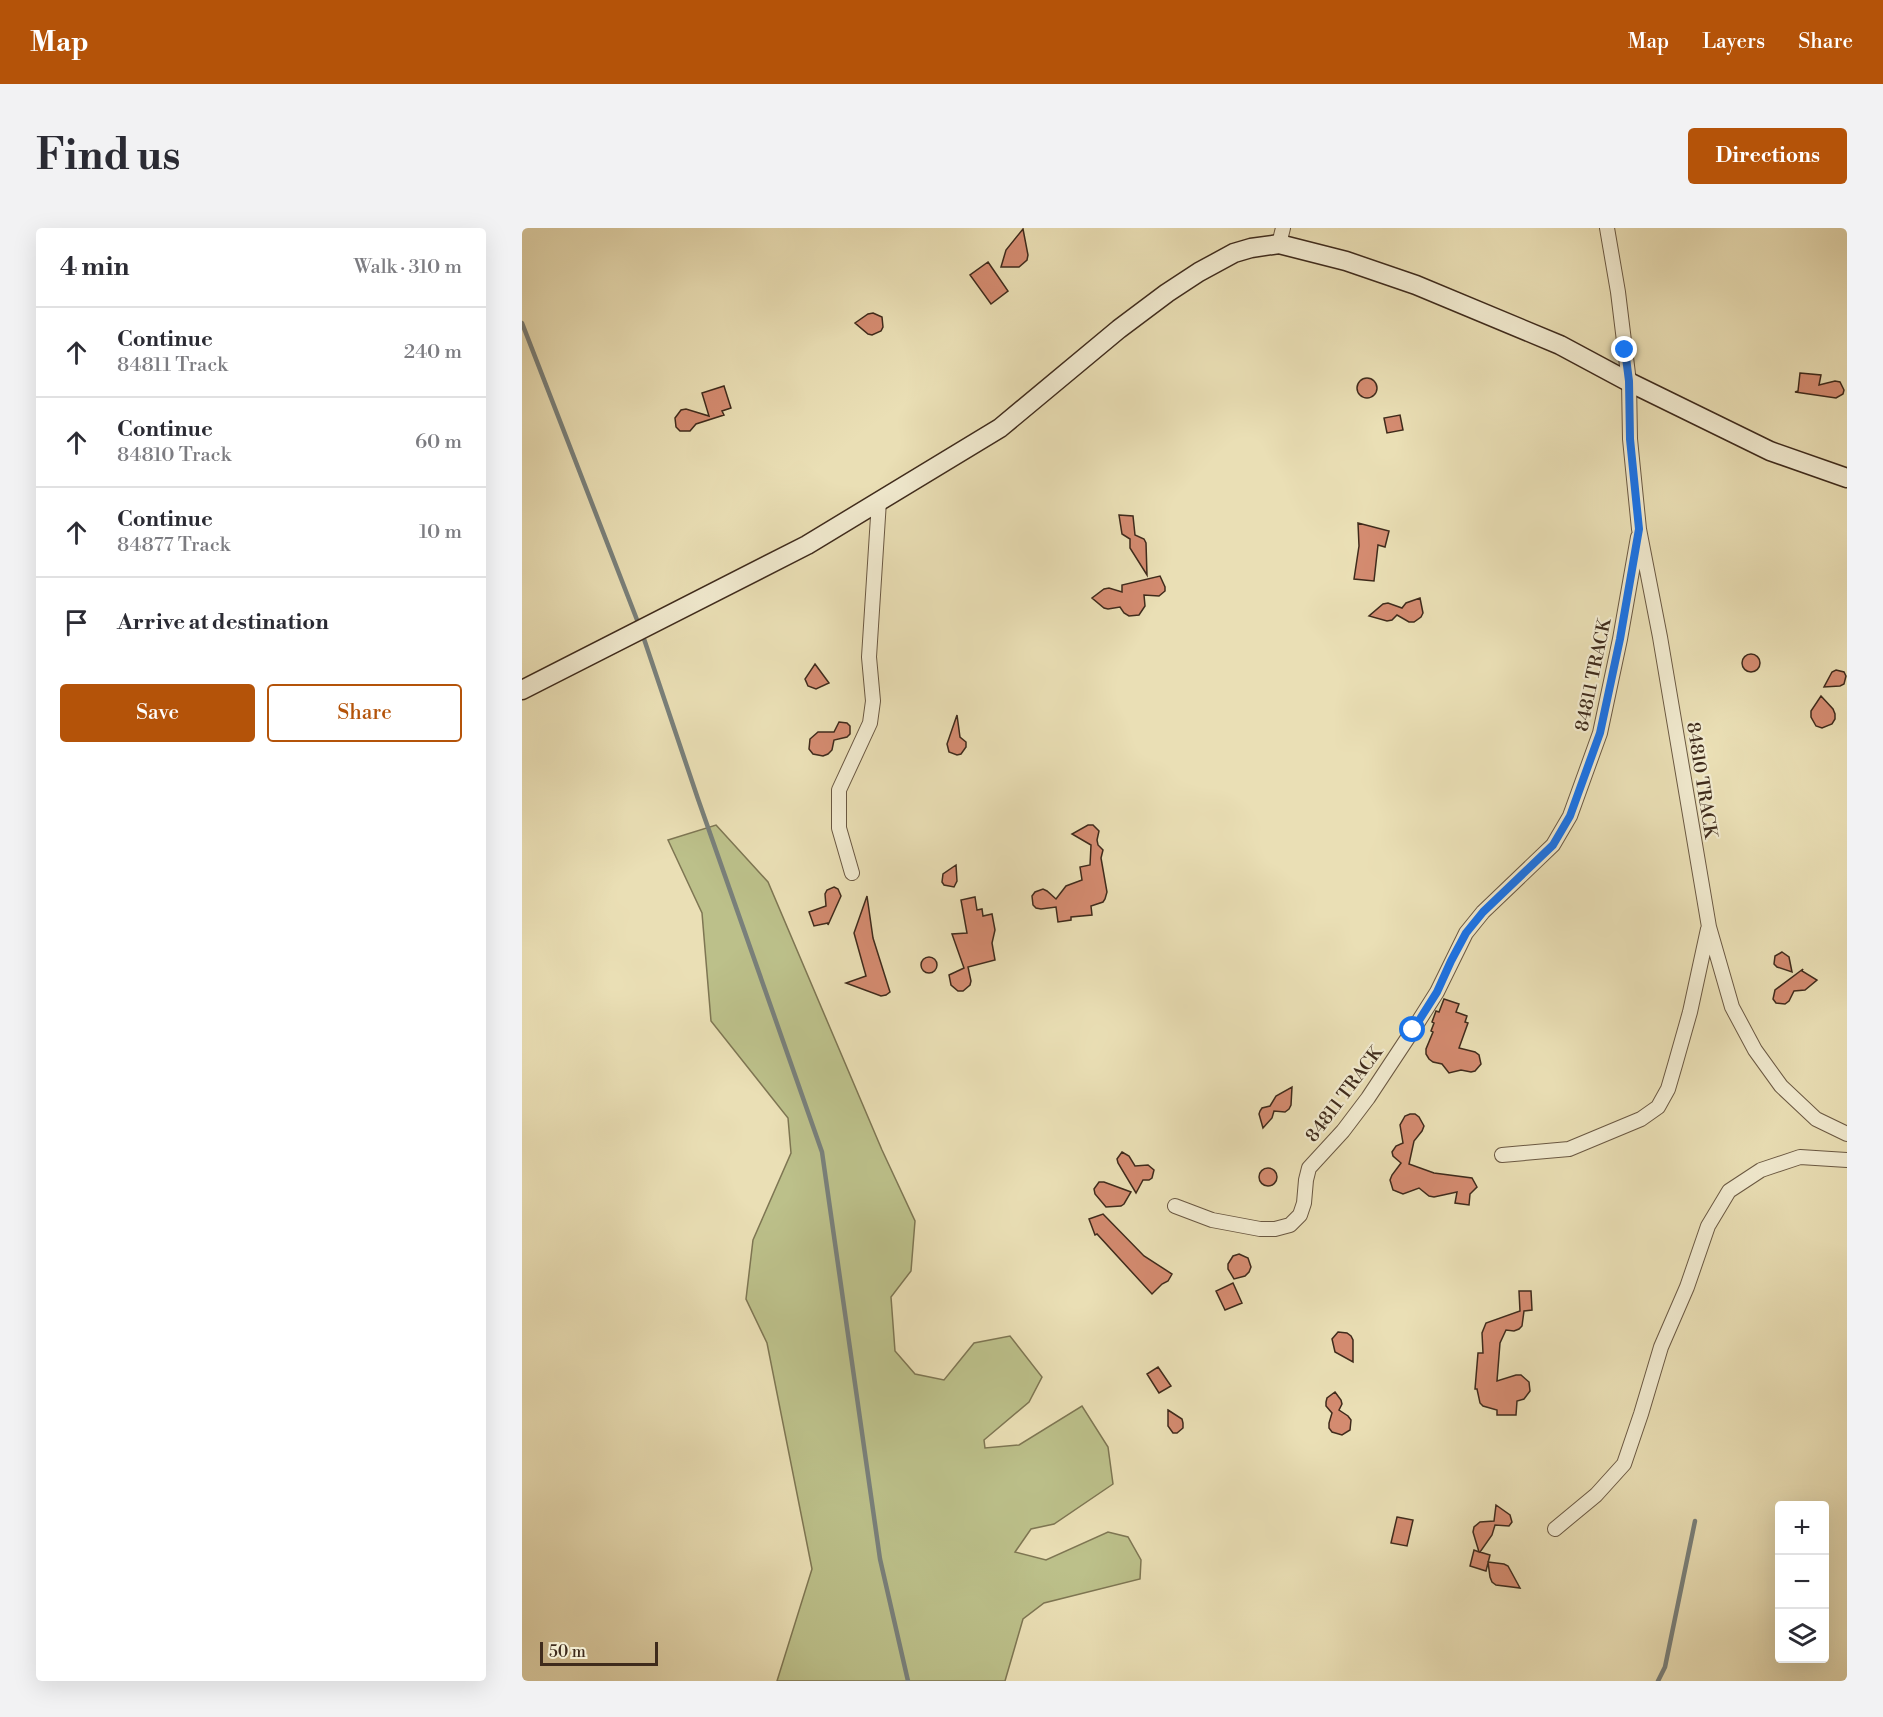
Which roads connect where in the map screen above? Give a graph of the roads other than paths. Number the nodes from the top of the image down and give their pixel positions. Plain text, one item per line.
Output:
1 (1607, 228) edge
2 (1281, 236) edge
3 (1629, 381) junction
4 (1847, 478) edge
5 (879, 501) junction
6 (1639, 529) junction
7 (522, 690) edge
8 (852, 873) dead end
9 (1709, 927) junction
10 (1847, 1134) edge
11 (1502, 1155) dead end
12 (1847, 1160) edge
13 (1175, 1206) dead end
14 (1555, 1529) dead end

1 - 3 street, 84810 TRACK
2 - 3 street
2 - 5 street
3 - 4 street
3 - 6 street, 84810 TRACK
5 - 7 street
5 - 8 street
6 - 9 street, 84810 TRACK
6 - 13 street, 84811 TRACK
9 - 10 street, 84810 TRACK
9 - 11 street
12 - 14 street

